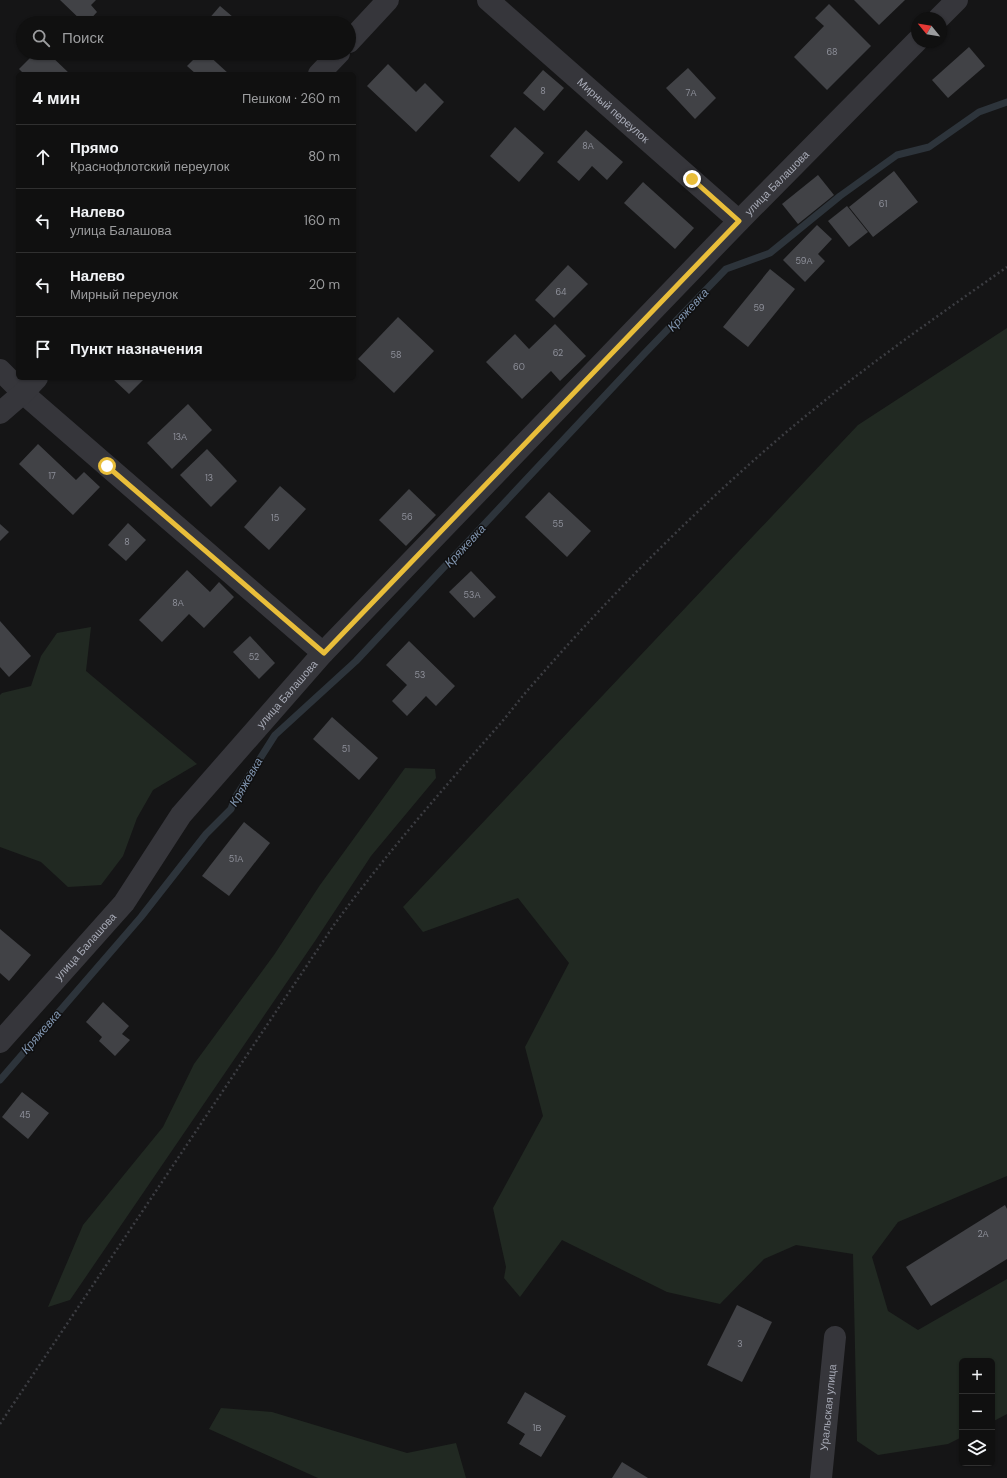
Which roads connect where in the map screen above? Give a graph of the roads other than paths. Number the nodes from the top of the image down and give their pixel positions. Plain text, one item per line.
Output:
1 (388, 0) edge
2 (488, 0) edge
3 (957, 0) edge
4 (945, 12) edge
5 (356, 34) edge
6 (911, 47) edge
7 (332, 60) edge
8 (321, 72) edge
9 (739, 221) junction
10 (0, 370) edge
11 (16, 378) edge
12 (20, 380) edge
13 (30, 385) edge
14 (0, 413) edge
15 (324, 653) junction
16 (0, 1042) edge
17 (835, 1337) dead end
18 (821, 1478) edge

1 - 5 street
2 - 9 street, Мирный переулок
3 - 4 street
6 - 9 street, улица Балашова
7 - 8 street
9 - 15 street, улица Балашова
10 - 11 street
12 - 13 street
13 - 14 street
13 - 15 street
15 - 16 street, улица Балашова
17 - 18 street, Уральская улица

